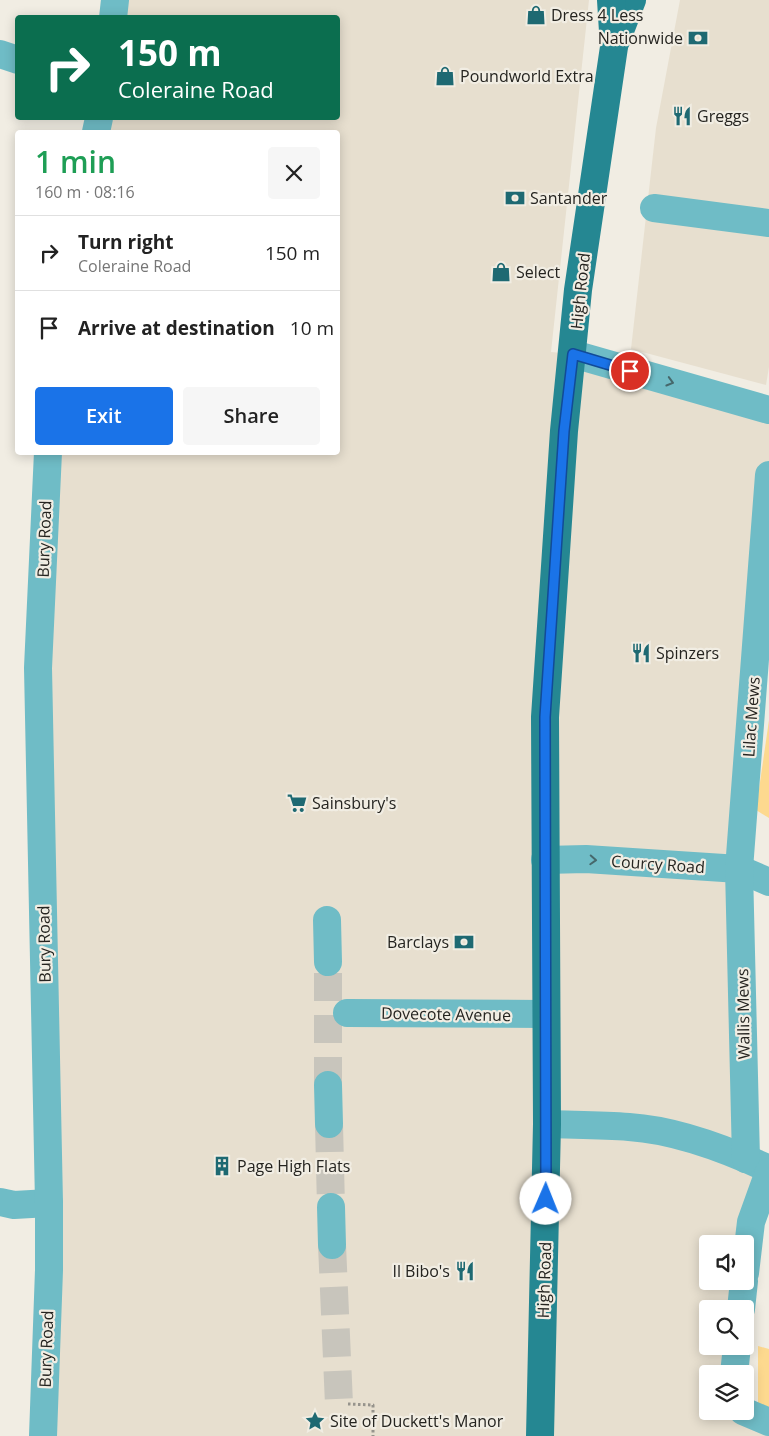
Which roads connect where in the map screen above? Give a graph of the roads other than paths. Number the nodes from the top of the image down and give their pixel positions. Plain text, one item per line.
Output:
1 (115, 0) edge
2 (611, 0) edge
3 (632, 0) edge
4 (113, 15) edge
5 (614, 47) junction
6 (0, 54) edge
7 (15, 59) edge
8 (654, 208) dead end
9 (769, 223) edge
10 (573, 354) junction
11 (769, 410) edge
12 (48, 455) edge
13 (769, 476) edge
14 (545, 860) junction
15 (739, 869) junction
16 (769, 882) edge
17 (328, 920) dead end
18 (328, 962) tunnel mouth
19 (347, 1013) dead end
20 (545, 1014) junction
21 (328, 1085) tunnel mouth
22 (329, 1124) tunnel mouth
23 (547, 1124) junction
24 (761, 1166) edge
25 (0, 1202) edge
26 (49, 1203) junction
27 (332, 1207) tunnel mouth
28 (749, 1235) edge
29 (332, 1245) tunnel mouth
30 (754, 1416) edge
31 (769, 1422) edge
32 (43, 1436) edge
33 (540, 1436) edge

1 - 4 street
2 - 5 main road, High Road
3 - 5 main road, High Road
5 - 10 main road, High Road
6 - 7 street
8 - 9 street
10 -> 11 street
10 - 14 main road, High Road
12 - 26 street, Bury Road
13 - 15 street, Lilac Mews
14 -> 15 street, Courcy Road
14 - 20 main road, High Road
15 - 16 street, Courcy Road
15 - 24 street, Wallis Mews
17 - 18 street
19 - 20 street, Dovecote Avenue
20 - 23 main road, High Road
21 - 22 street
23 - 24 street
23 - 33 main road, High Road
24 - 28 street
25 - 26 street
26 - 32 street, Bury Road
27 - 29 street
30 - 31 street

